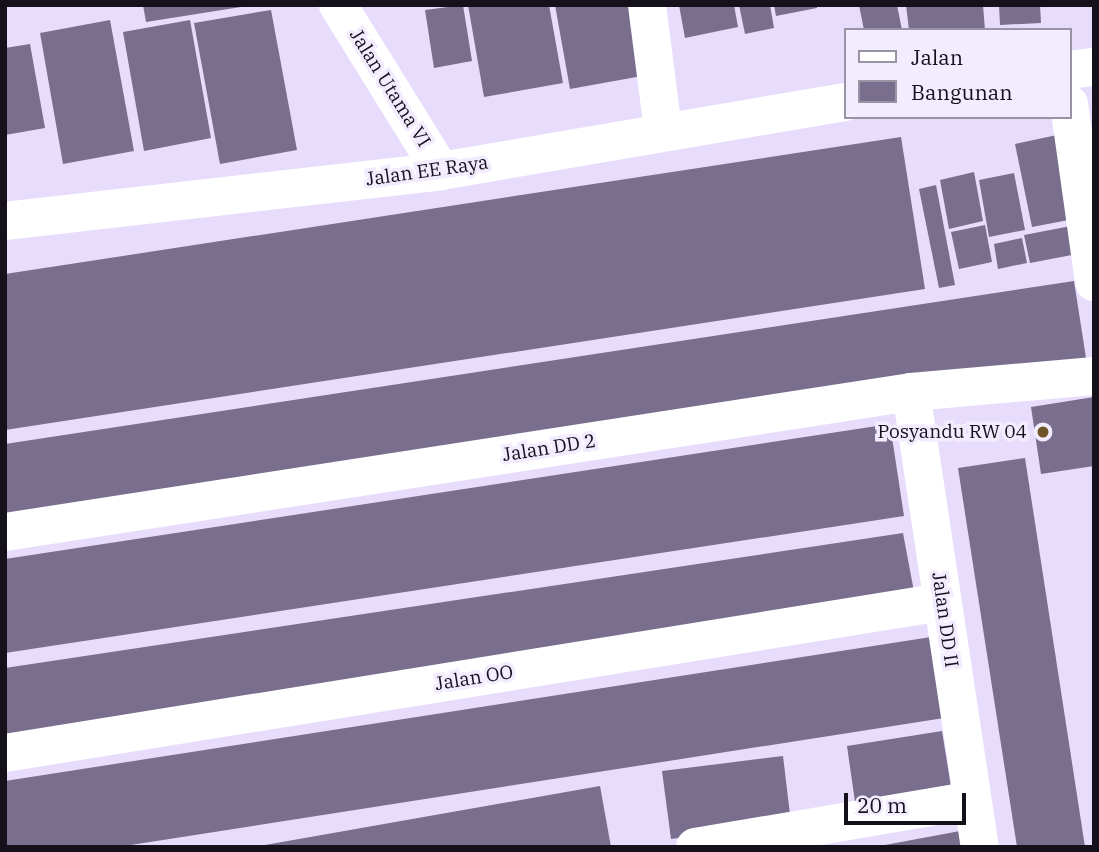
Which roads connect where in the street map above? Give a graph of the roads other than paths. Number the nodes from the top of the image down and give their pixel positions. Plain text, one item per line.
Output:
1 (338, 5) edge
2 (647, 5) edge
3 (1094, 67) edge
4 (1071, 70) edge
5 (844, 102) edge
6 (1071, 118) edge
7 (663, 130) junction
8 (441, 171) junction
9 (5, 221) edge
10 (1094, 282) edge
11 (1094, 376) edge
12 (911, 392) junction
13 (5, 532) edge
14 (942, 602) junction
15 (5, 753) edge
16 (972, 800) junction
17 (695, 847) edge
18 (980, 847) edge

1 - 8 street, Jalan Utama VI
2 - 7 street
3 - 4 street
5 - 7 street, Jalan EE Raya
6 - 10 street
7 - 8 street, Jalan EE Raya
8 - 9 street, Jalan EE Raya
11 - 12 street, Jalan DD 2
12 - 13 street, Jalan DD 2
12 - 14 street, Jalan DD II
14 - 15 street, Jalan OO
14 - 16 street, Jalan DD II
16 - 17 street
16 - 18 street, Jalan DD II

